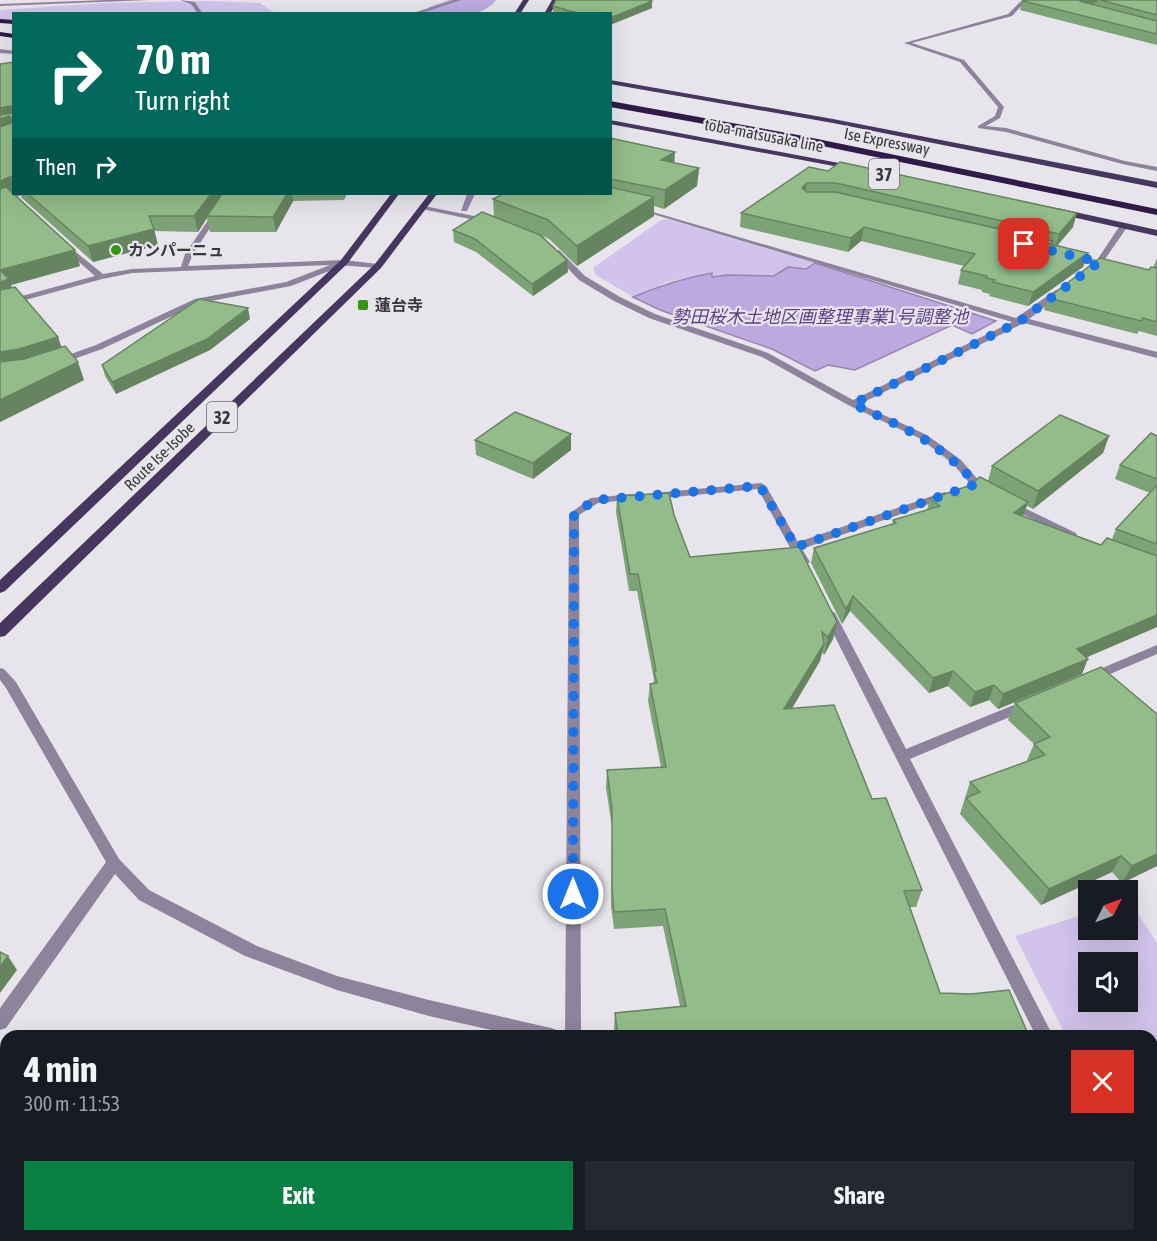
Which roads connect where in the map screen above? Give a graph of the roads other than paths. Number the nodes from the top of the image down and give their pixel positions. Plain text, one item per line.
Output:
1 (147, 0) edge
2 (182, 0) edge
3 (459, 0) edge
4 (1025, 0) edge
5 (0, 5) edge
6 (200, 12) edge
7 (419, 12) edge
8 (612, 82) edge
9 (612, 97) edge
10 (612, 104) edge
11 (612, 122) edge
12 (860, 169) edge
13 (1157, 169) edge
14 (1156, 183) edge
15 (18, 195) edge
16 (229, 195) edge
17 (394, 195) edge
18 (432, 195) edge
19 (13, 197) junction
20 (0, 202) edge
21 (1157, 202) edge
22 (624, 204) edge
23 (21, 205) edge
24 (424, 208) junction
25 (1047, 209) edge
26 (1157, 212) edge
27 (498, 224) edge
28 (1124, 226) junction
29 (1157, 233) edge
30 (57, 237) edge
31 (545, 243) edge
32 (1056, 251) edge
33 (344, 262) junction
34 (1099, 262) junction
35 (378, 266) junction
36 (184, 268) junction
37 (1120, 269) edge
38 (1086, 272) edge
39 (101, 277) junction
40 (1067, 285) edge
41 (0, 304) edge
42 (1020, 321) junction
43 (1157, 355) edge
44 (47, 366) edge
45 (853, 404) junction
46 (964, 488) junction
47 (1082, 539) edge
48 (796, 547) junction
49 (812, 578) edge
50 (0, 588) edge
51 (822, 599) edge
52 (0, 632) edge
53 (1157, 649) edge
54 (0, 672) edge
55 (1082, 681) edge
56 (1040, 699) edge
57 (901, 757) junction
58 (114, 863) junction
59 (0, 1022) edge
60 (525, 1030) edge
61 (573, 1030) edge
62 (1042, 1030) edge

1 - 5 street
2 - 6 street
3 - 7 street
4 - 13 street
8 - 14 main road, toba-matsusaka line / 37
9 - 21 highway, Ise Expressway
10 - 26 highway, Ise Expressway
11 - 12 main road, toba-matsusaka line / 37
15 - 19 street
16 - 36 street
17 - 33 main road, Route Ise-Isobe / 32
18 - 24 main road, Route Ise-Isobe / 32
19 - 20 street
19 - 23 street
22 - 42 street
24 - 27 street
24 - 35 main road, Route Ise-Isobe / 32
25 - 28 main road
28 - 29 main road
28 - 34 street
30 - 39 street
31 - 45 street
32 - 34 street
33 - 35 street
33 - 36 street
33 - 44 street
33 - 50 main road, Route Ise-Isobe / 32
34 - 37 street
34 - 38 street
35 - 52 main road, Route Ise-Isobe / 32
36 - 39 street
39 - 41 street
40 - 42 street
42 - 43 street
42 - 45 street
45 - 46 street
46 - 47 street
46 - 48 street
48 - 49 street
48 - 61 street
51 - 57 street
53 - 55 street
54 - 58 street
56 - 57 street
57 - 62 street
58 - 59 street
58 - 60 street

